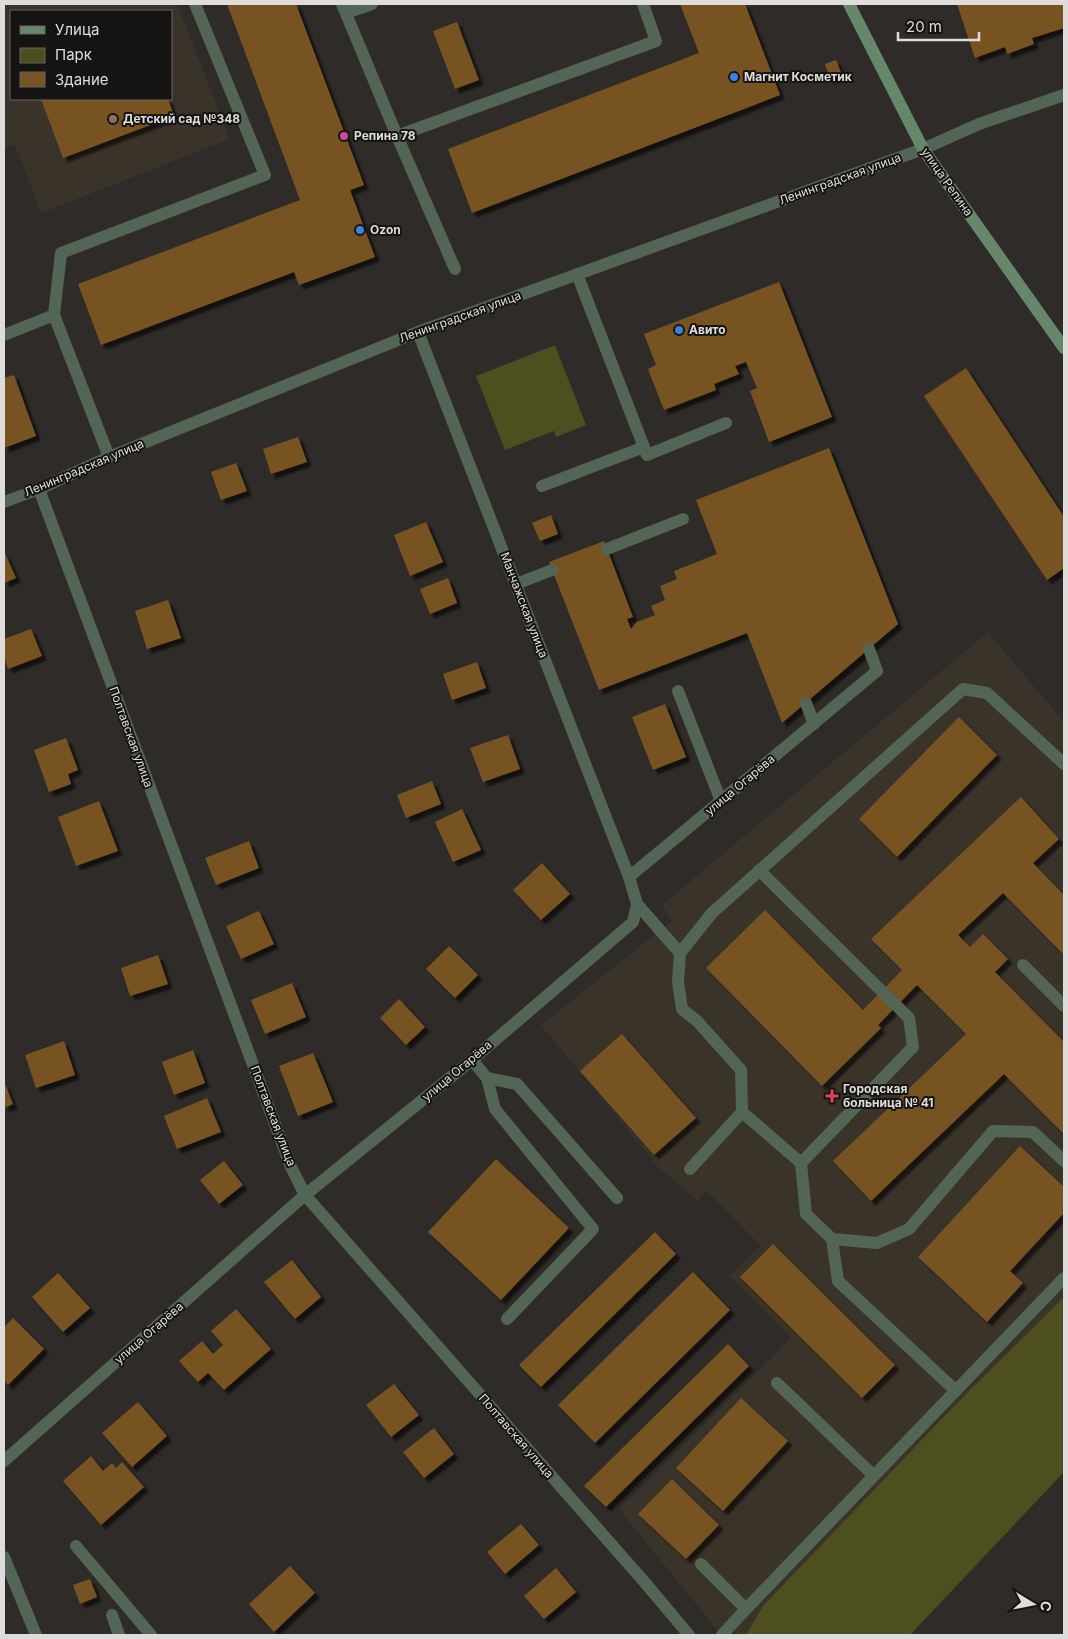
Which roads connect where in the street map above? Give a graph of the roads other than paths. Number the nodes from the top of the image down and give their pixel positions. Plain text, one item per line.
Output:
1 (195, 4) edge
2 (372, 4) edge
3 (643, 4) edge
4 (849, 4) edge
5 (344, 8) edge
6 (1064, 94) edge
7 (397, 136) junction
8 (923, 149) junction
9 (455, 269) dead end
10 (577, 274) junction
11 (54, 316) junction
12 (418, 332) junction
13 (4, 335) edge
14 (1064, 348) edge
15 (726, 424) dead end
16 (644, 447) junction
17 (109, 457) junction
18 (542, 486) dead end
19 (39, 489) junction
20 (4, 502) edge
21 (683, 519) dead end
22 (607, 549) dead end
23 (552, 570) dead end
24 (516, 584) junction
25 (869, 649) dead end
26 (678, 691) dead end
27 (806, 703) dead end
28 (814, 724) junction
29 (1064, 764) edge
30 (721, 801) junction
31 (759, 870) junction
32 (629, 877) junction
33 (637, 904) junction
34 (680, 953) junction
35 (1023, 965) dead end
36 (1064, 1006) edge
37 (472, 1060) junction
38 (487, 1078) junction
39 (742, 1112) junction
40 (1064, 1161) edge
41 (801, 1163) junction
42 (690, 1169) dead end
43 (305, 1195) junction
44 (618, 1198) dead end
45 (832, 1239) junction
46 (1064, 1278) edge
47 (507, 1319) dead end
48 (777, 1383) dead end
49 (956, 1391) junction
50 (4, 1461) edge
51 (873, 1475) junction
52 (76, 1546) dead end
53 (4, 1557) edge
54 (701, 1564) dead end
55 (746, 1609) junction
56 (112, 1615) dead end
57 (36, 1635) edge
58 (120, 1635) edge
59 (151, 1635) edge
60 (689, 1635) edge
61 (722, 1635) edge

1 - 11 street
2 - 5 street
3 - 7 street
4 - 8 main road, улица Репина
5 - 7 street
6 - 8 street, Ленинградская улица
7 - 9 street
8 - 10 street, Ленинградская улица
8 - 14 main road, улица Репина
10 - 12 street, Ленинградская улица
10 - 16 street
11 - 13 street
11 - 17 street
12 - 17 street, Ленинградская улица
12 - 24 street, Манчажская улица
15 - 16 street
16 - 18 street
17 - 19 street, Ленинградская улица
19 - 20 street, Ленинградская улица
19 - 43 street, Полтавская улица
21 - 22 street
23 - 24 street
24 - 32 street, Манчажская улица
25 - 28 street, улица Огарёва
26 - 30 street
27 - 28 street
28 - 30 street, улица Огарёва
29 - 31 street
30 - 32 street, улица Огарёва
31 - 34 street
31 - 41 street
32 - 33 street
33 - 34 street
33 - 37 street, улица Огарёва
34 - 39 street
35 - 36 street
37 - 38 street
37 - 43 street, улица Огарёва
38 - 44 street
38 - 47 street
39 - 41 street
39 - 42 street
40 - 45 street
41 - 45 street
43 - 50 street, улица Огарёва
43 - 60 street, Полтавская улица
45 - 49 street
46 - 49 street
48 - 51 street
49 - 51 street
51 - 55 street
52 - 59 street
53 - 57 street
54 - 55 street
55 - 61 street
56 - 58 street

